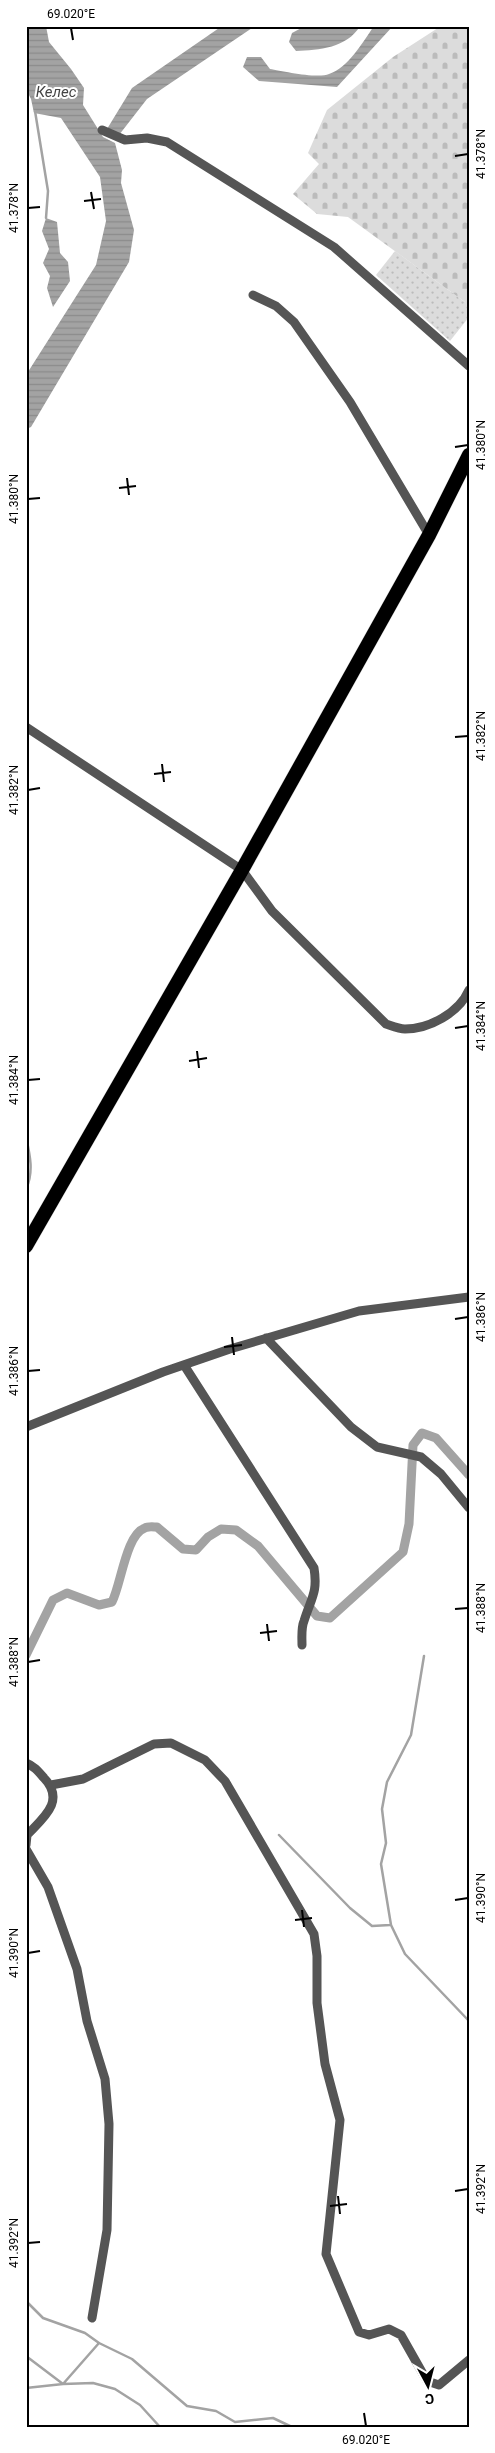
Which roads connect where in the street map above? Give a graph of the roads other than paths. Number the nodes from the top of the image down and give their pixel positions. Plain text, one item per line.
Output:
1 (102, 130) dead end
2 (253, 295) dead end
3 (469, 366) edge
4 (469, 455) edge
5 (429, 535) junction
6 (26, 727) edge
7 (242, 870) junction
8 (469, 990) edge
9 (26, 1246) edge
10 (469, 1297) edge
11 (266, 1338) junction
12 (184, 1365) junction
13 (26, 1427) edge
14 (469, 1508) edge
15 (302, 1645) dead end
16 (26, 1763) edge
17 (51, 1785) junction
18 (26, 1847) edge
19 (92, 2318) dead end
20 (469, 2360) edge

1 - 3 street
2 - 5 street
4 - 5 highway
5 - 7 highway
6 - 7 street
7 - 8 street
7 - 9 highway
10 - 11 street
11 - 12 street
11 - 14 street
12 - 13 street
12 - 15 street
16 - 17 street
17 - 18 street
17 - 20 street
18 - 19 street

